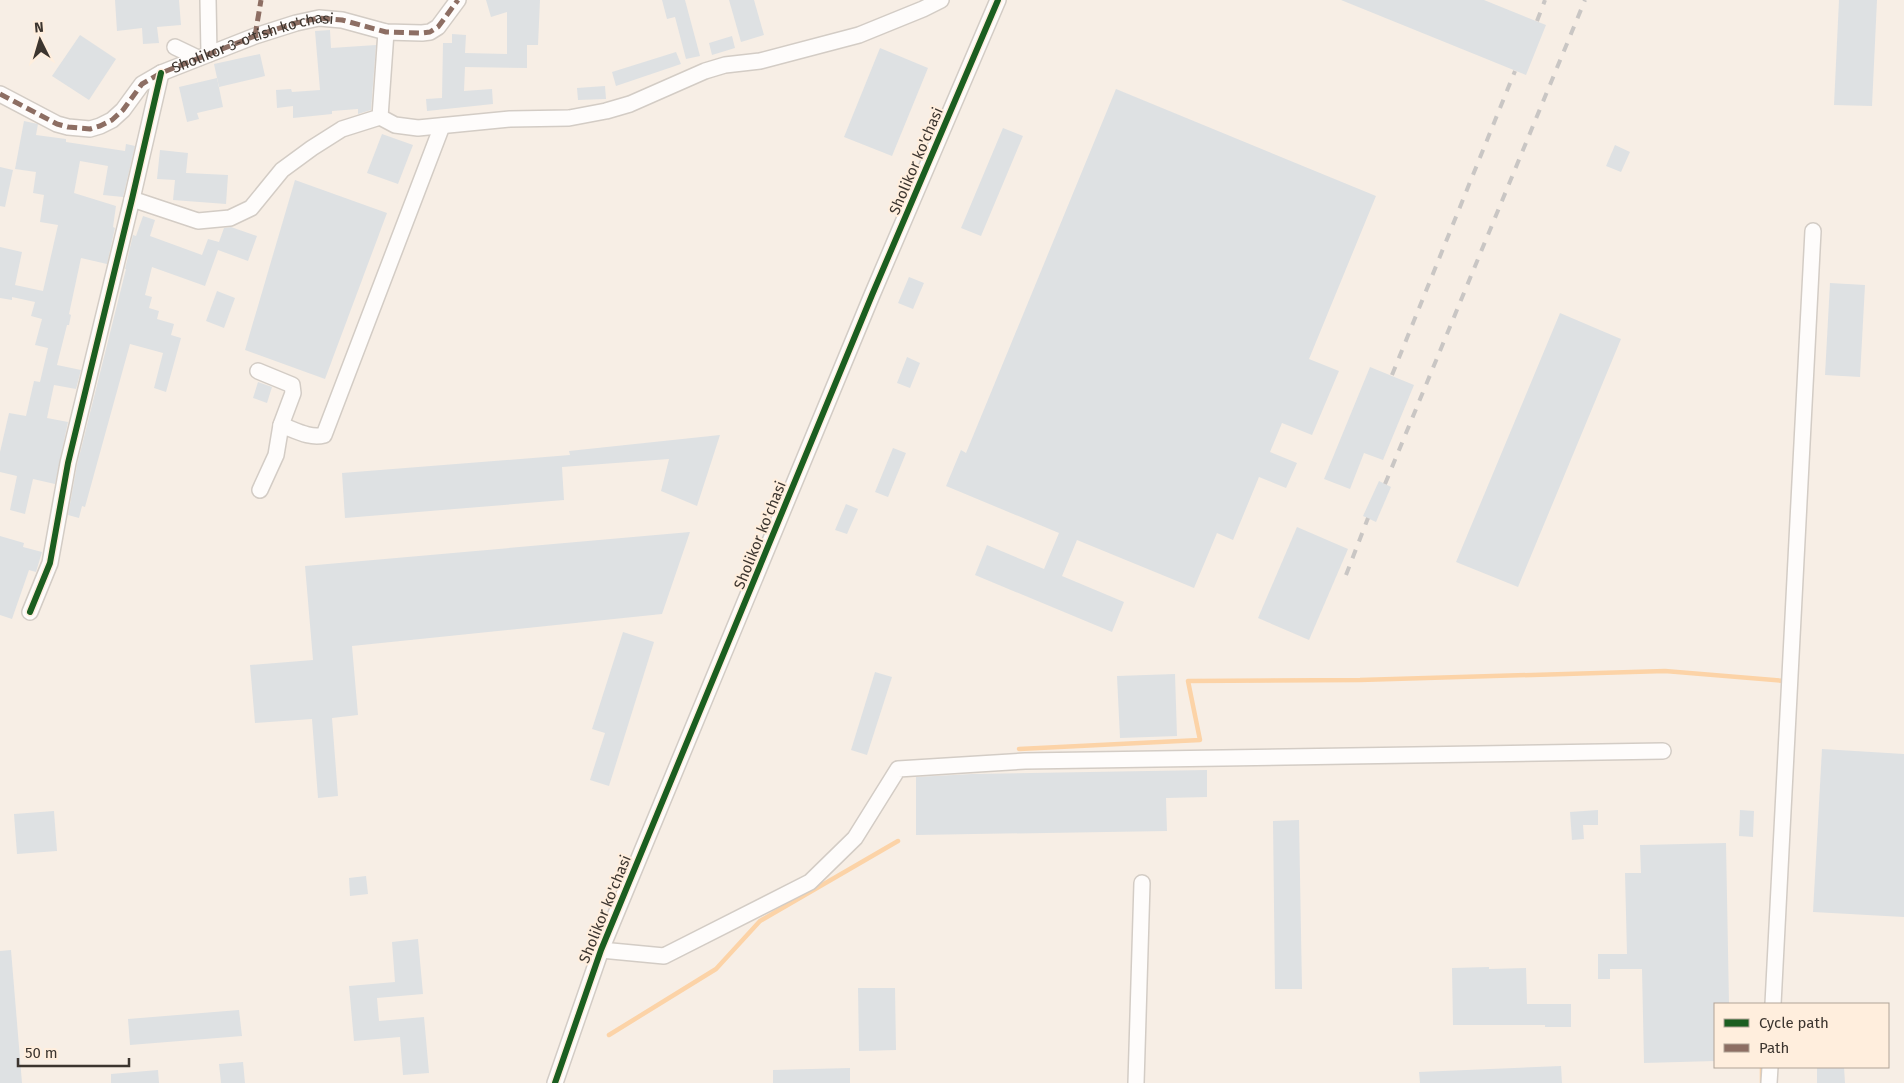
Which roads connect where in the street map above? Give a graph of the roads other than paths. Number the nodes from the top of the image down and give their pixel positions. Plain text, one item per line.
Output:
1 (208, 0) edge
2 (458, 0) edge
3 (941, 0) edge
4 (998, 0) edge
5 (386, 32) junction
6 (175, 46) dead end
7 (204, 56) junction
8 (161, 73) junction
9 (0, 94) edge
10 (380, 117) junction
11 (442, 126) junction
12 (132, 199) junction
13 (1813, 231) dead end
14 (258, 371) dead end
15 (281, 425) junction
16 (260, 490) dead end
17 (30, 612) dead end
18 (1664, 751) dead end
19 (1142, 883) dead end
20 (601, 950) junction
21 (1773, 1003) edge
22 (1770, 1068) edge
23 (555, 1083) edge
24 (1136, 1083) edge
25 (1769, 1083) edge

1 - 7 street
2 - 5 street, Sholikor 3-o'tish ko'chasi
3 - 11 street
4 - 20 street, Sholikor ko'chasi
5 - 7 street, Sholikor 3-o'tish ko'chasi
5 - 10 street
6 - 7 street
7 - 8 street, Sholikor 3-o'tish ko'chasi
8 - 9 street, Sholikor 3-o'tish ko'chasi
8 - 12 street
10 - 11 street
10 - 12 street
11 - 15 street
12 - 17 street
13 - 21 street
14 - 15 street
15 - 16 street
18 - 20 street
19 - 24 street
20 - 23 street, Sholikor ko'chasi
22 - 25 street

